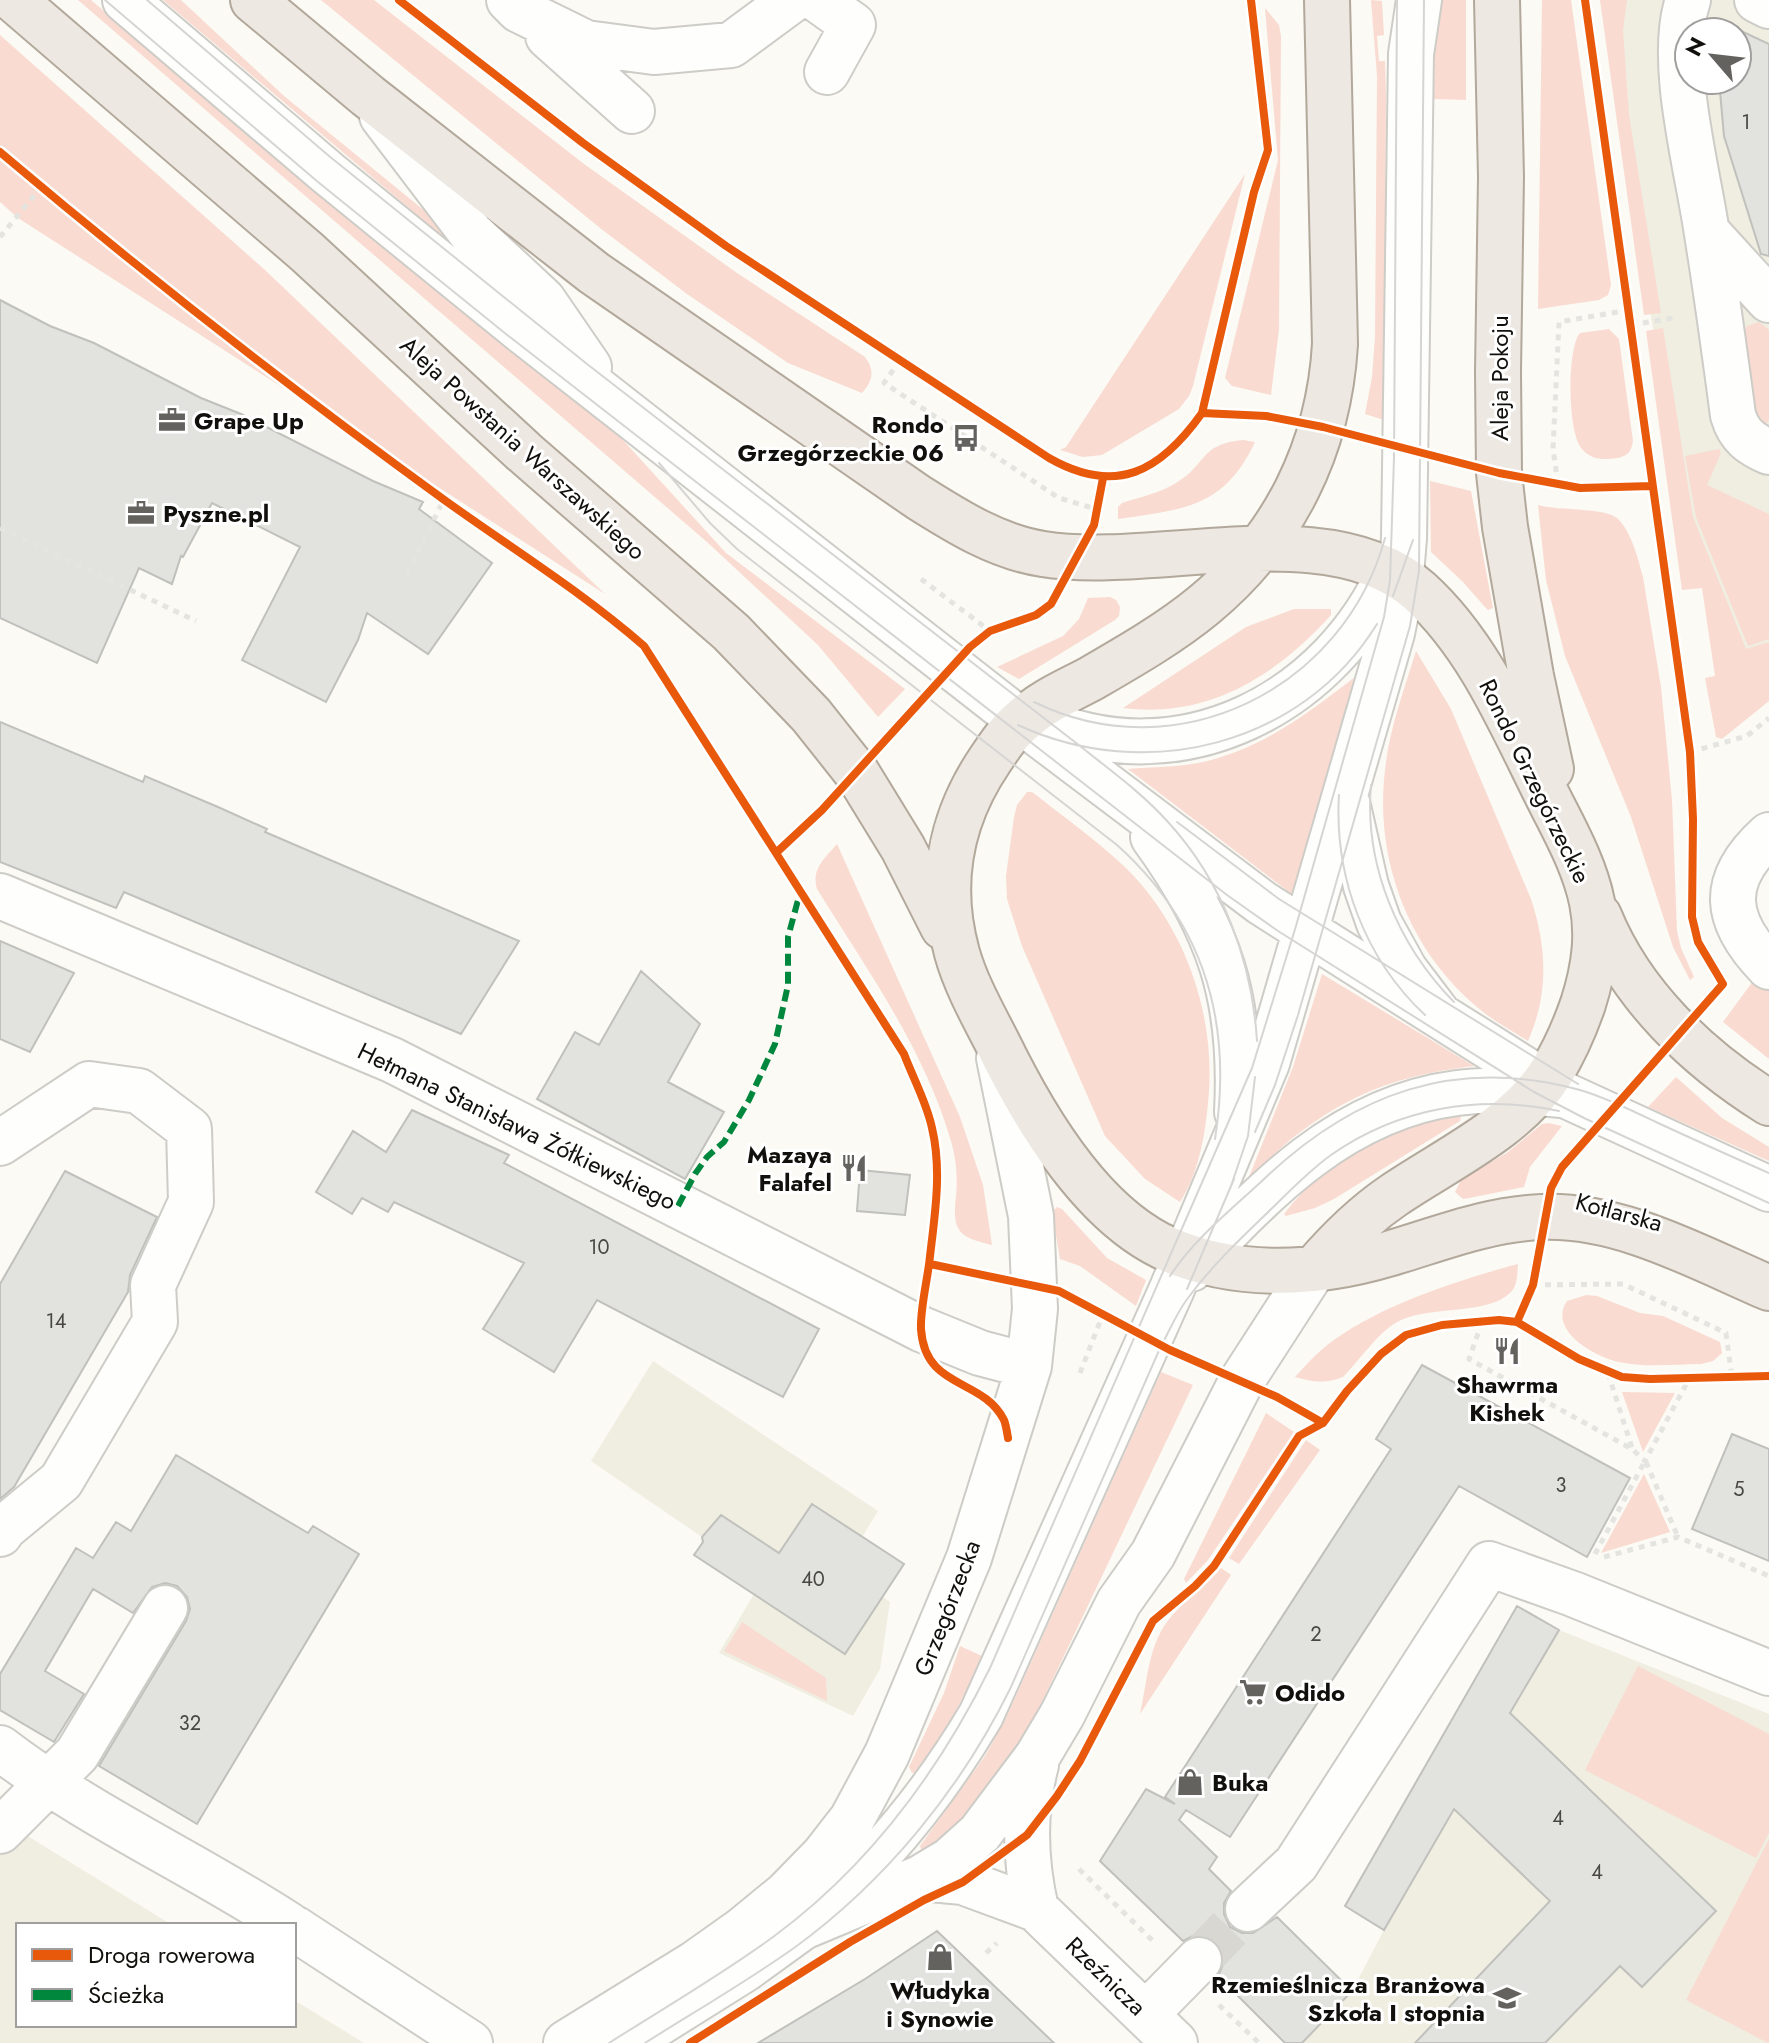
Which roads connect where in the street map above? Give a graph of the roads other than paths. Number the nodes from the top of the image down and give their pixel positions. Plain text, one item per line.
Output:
1 (14, 0) edge
2 (125, 0) edge
3 (253, 0) edge
4 (792, 0) edge
5 (818, 0) edge
6 (1327, 0) edge
7 (1400, 0) edge
8 (1419, 0) edge
9 (1497, 0) edge
10 (1688, 0) edge
11 (1757, 0) edge
12 (514, 5) edge
13 (1769, 6) edge
14 (1411, 54) junction
15 (827, 72) dead end
16 (368, 96) junction
17 (632, 111) dead end
18 (1707, 232) junction
19 (1769, 300) edge
20 (611, 399) junction
21 (1769, 452) edge
22 (1260, 550) junction
23 (1399, 562) junction
24 (1025, 718) junction
25 (1123, 796) junction
26 (1346, 796) junction
27 (1572, 844) junction
28 (1757, 849) edge
29 (0, 896) edge
30 (1592, 899) junction
31 (1305, 932) junction
32 (958, 958) junction
33 (1769, 967) edge
34 (1440, 1016) junction
35 (991, 1029) junction
36 (1549, 1090) junction
37 (1769, 1103) edge
38 (0, 1143) edge
39 (1235, 1144) junction
40 (1769, 1189) edge
41 (1185, 1269) junction
42 (1314, 1269) junction
43 (1769, 1288) edge
44 (1029, 1366) junction
45 (0, 1534) edge
46 (165, 1608) dead end
47 (1769, 1673) edge
48 (0, 1748) edge
49 (1037, 1757) junction
50 (47, 1784) junction
51 (0, 1831) edge
52 (920, 1878) junction
53 (1036, 1909) junction
54 (1248, 1909) tunnel mouth
55 (286, 1923) edge
56 (803, 1927) junction
57 (296, 1930) edge
58 (1199, 1960) tunnel mouth
59 (1160, 2029) edge
60 (470, 2043) edge
61 (566, 2043) edge
62 (627, 2043) edge

1 - 32 main road, Aleja Powstania Warszawskiego
2 - 20 street
3 - 16 main road
4 - 12 street
5 - 15 street
6 - 22 main road
7 - 14 street
8 - 14 street
9 - 27 main road, Aleja Pokoju
10 - 18 street
11 - 13 street
12 - 17 street
14 - 23 street
16 - 20 street
16 - 22 main road
18 - 19 street
18 - 21 street
20 - 24 street
22 - 23 main road, Rondo Grzegórzeckie
22 - 24 main road
23 - 24 street
23 - 26 street
23 - 27 main road, Rondo Grzegórzeckie
24 - 25 street
24 - 32 main road
25 - 31 street
25 - 39 street
26 - 31 street
26 - 34 street
27 - 30 main road, Rondo Grzegórzeckie
28 - 33 street
29 - 44 street, Hetmana Stanisława Żółkiewskiego
30 - 36 main road, Rondo Grzegórzeckie
30 - 37 main road
31 - 34 street
31 - 39 street
32 - 35 main road
34 - 36 street
35 - 41 main road
35 - 44 street, Grzegórzecka
36 - 40 street
36 - 41 street
36 - 42 main road, Rondo Grzegórzeckie
38 - 45 street
39 - 41 street
41 - 42 main road
41 - 56 street
42 - 43 main road, Kotlarska
42 - 49 street
44 - 61 street, Grzegórzecka
46 - 50 street
47 - 54 street
48 - 50 street
49 - 52 street
49 - 53 street
50 - 51 street
50 - 55 street
52 - 53 street, Rzeźnicza
52 - 56 street
53 - 59 street, Rzeźnicza
56 - 62 street
57 - 60 street
58 - 59 street

